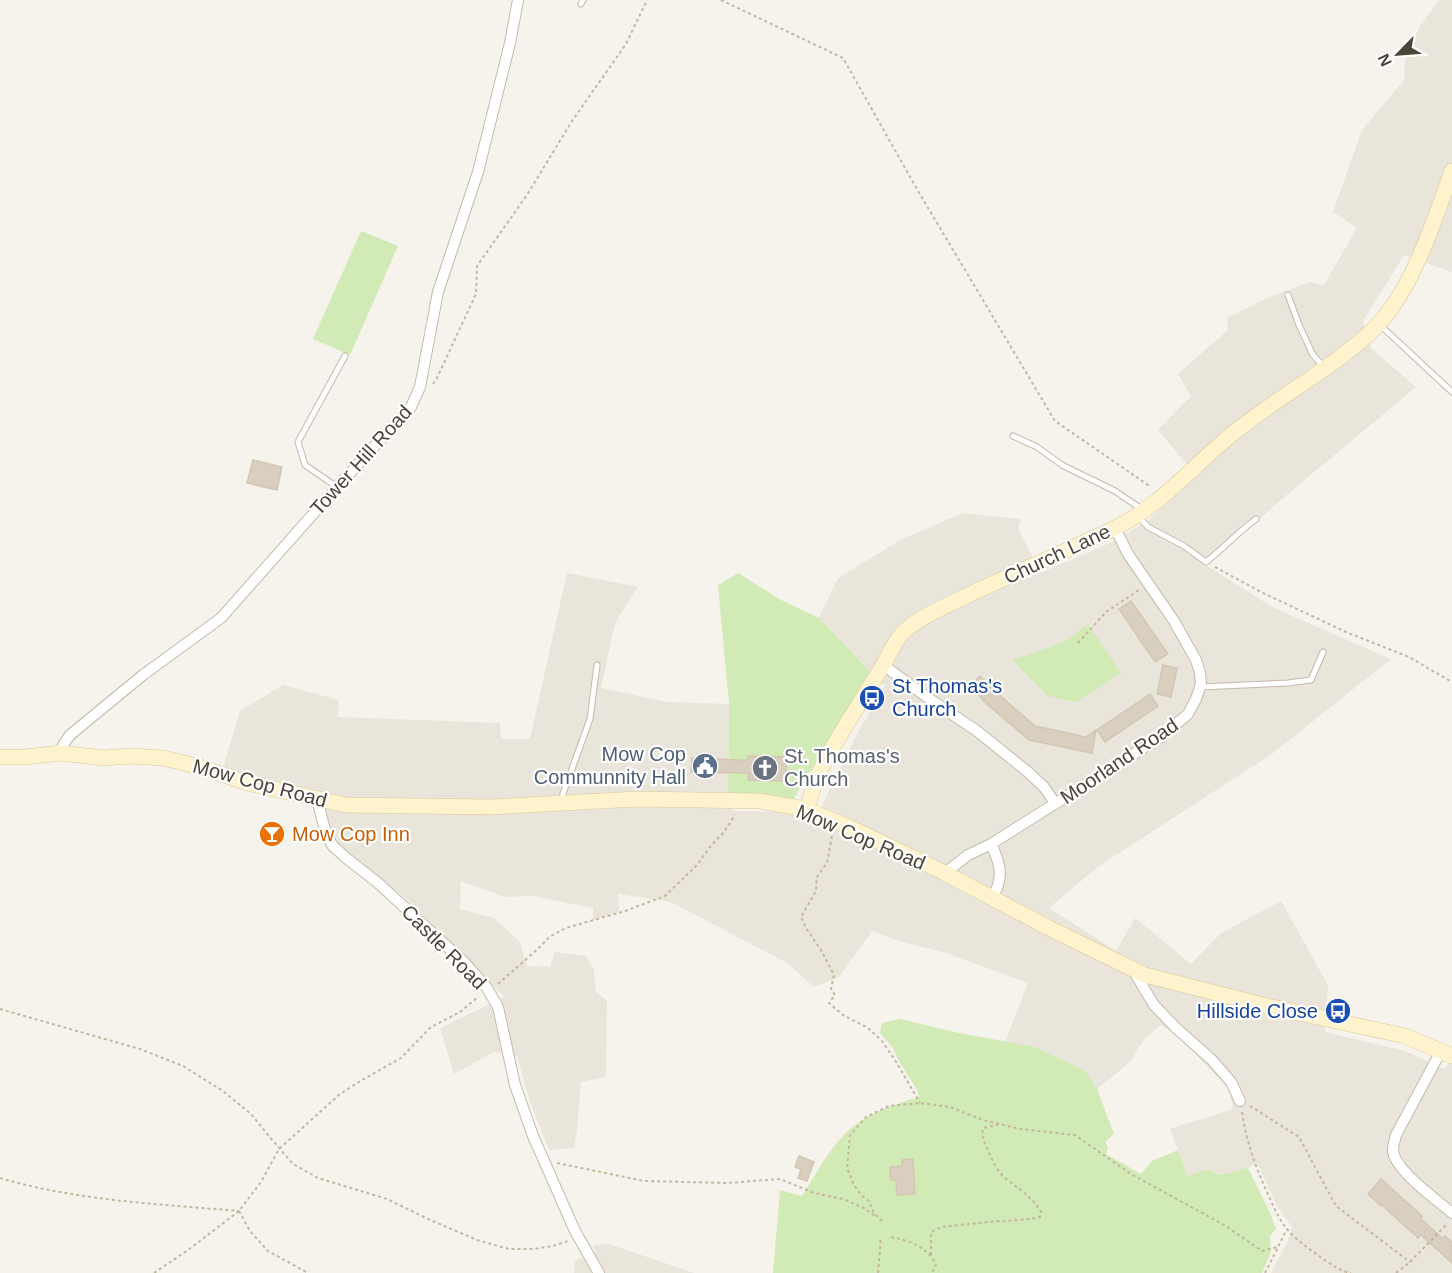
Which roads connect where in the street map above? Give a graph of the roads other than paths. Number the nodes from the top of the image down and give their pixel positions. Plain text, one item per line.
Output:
1 (518, 0) edge
2 (1452, 171) edge
3 (1287, 295) dead end
4 (1379, 324) junction
5 (345, 356) dead end
6 (1326, 368) junction
7 (1452, 392) edge
8 (1013, 436) dead end
9 (337, 487) junction
10 (1141, 513) junction
11 (1256, 519) dead end
12 (1115, 528) junction
13 (1323, 652) dead end
14 (597, 665) dead end
15 (884, 665) junction
16 (1200, 687) junction
17 (62, 753) junction
18 (0, 757) edge
19 (317, 799) junction
20 (560, 803) junction
21 (1055, 803) junction
22 (806, 809) junction
23 (991, 844) junction
24 (945, 873) junction
25 (992, 898) junction
26 (1133, 969) junction
27 (1446, 1053) edge
28 (1240, 1101) road end
29 (1452, 1215) edge
30 (599, 1273) edge

1 - 9 street, Tower Hill Road
2 - 4 street, Church Lane
3 - 6 lane
4 - 6 street, Church Lane
4 - 7 lane
5 - 9 lane
6 - 10 street, Church Lane
8 - 10 lane
9 - 17 street, Tower Hill Road
10 - 11 lane
10 - 12 street, Church Lane
12 - 15 street, Church Lane
12 - 16 street
13 - 16 lane
14 - 20 lane
15 - 21 street
15 - 22 street, Church Lane
16 - 21 street, Moorland Road
17 - 18 street, Mow Cop Road
17 - 19 street, Mow Cop Road
19 - 20 street, Mow Cop Road
19 - 30 street, Castle Road
20 - 22 street, Mow Cop Road
21 - 23 street, Moorland Road
22 - 24 street, Mow Cop Road
23 - 24 street, Moorland Road
23 - 25 street
24 - 25 street, Mow Cop Road
25 - 26 street, Mow Cop Road
26 - 27 street, Mow Cop Road
26 - 28 street
27 - 29 street

